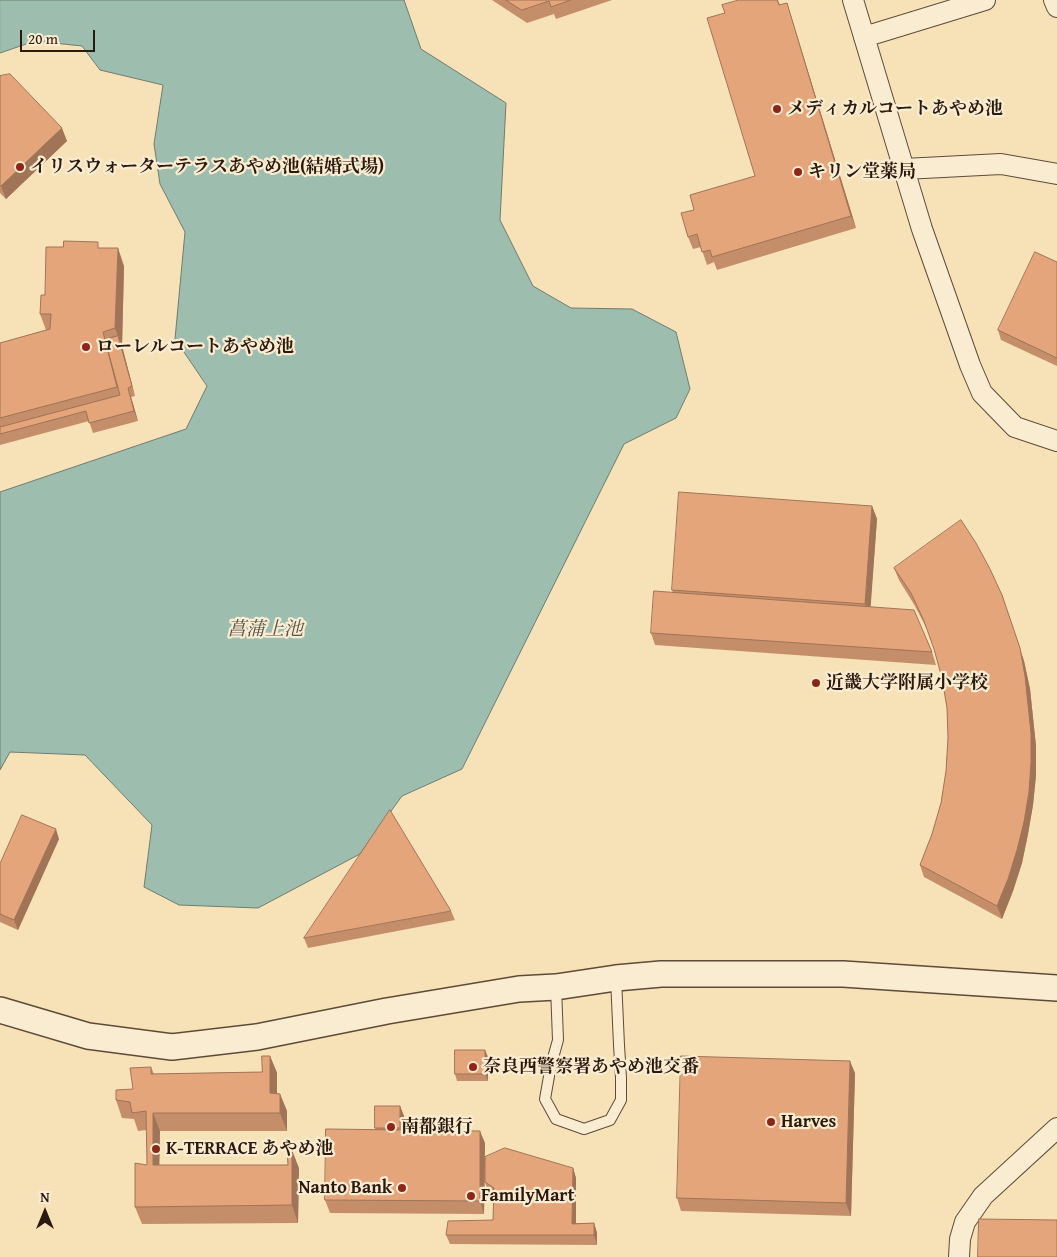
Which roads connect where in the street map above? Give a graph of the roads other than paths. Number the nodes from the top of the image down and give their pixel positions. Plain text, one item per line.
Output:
1 (853, 0) edge
2 (985, 0) edge
3 (1054, 0) edge
4 (1057, 7) edge
5 (864, 38) junction
6 (904, 169) junction
7 (1057, 174) edge
8 (1057, 442) edge
9 (616, 978) junction
10 (556, 987) junction
11 (1057, 988) edge
12 (0, 1010) edge
13 (1057, 1128) edge
14 (960, 1248) edge

1 - 5 street
2 - 5 street
3 - 4 street
5 - 6 street
6 - 7 street
6 - 8 street
9 - 10 street
9 - 10 lane
9 - 11 street
10 - 12 street
13 - 14 street

